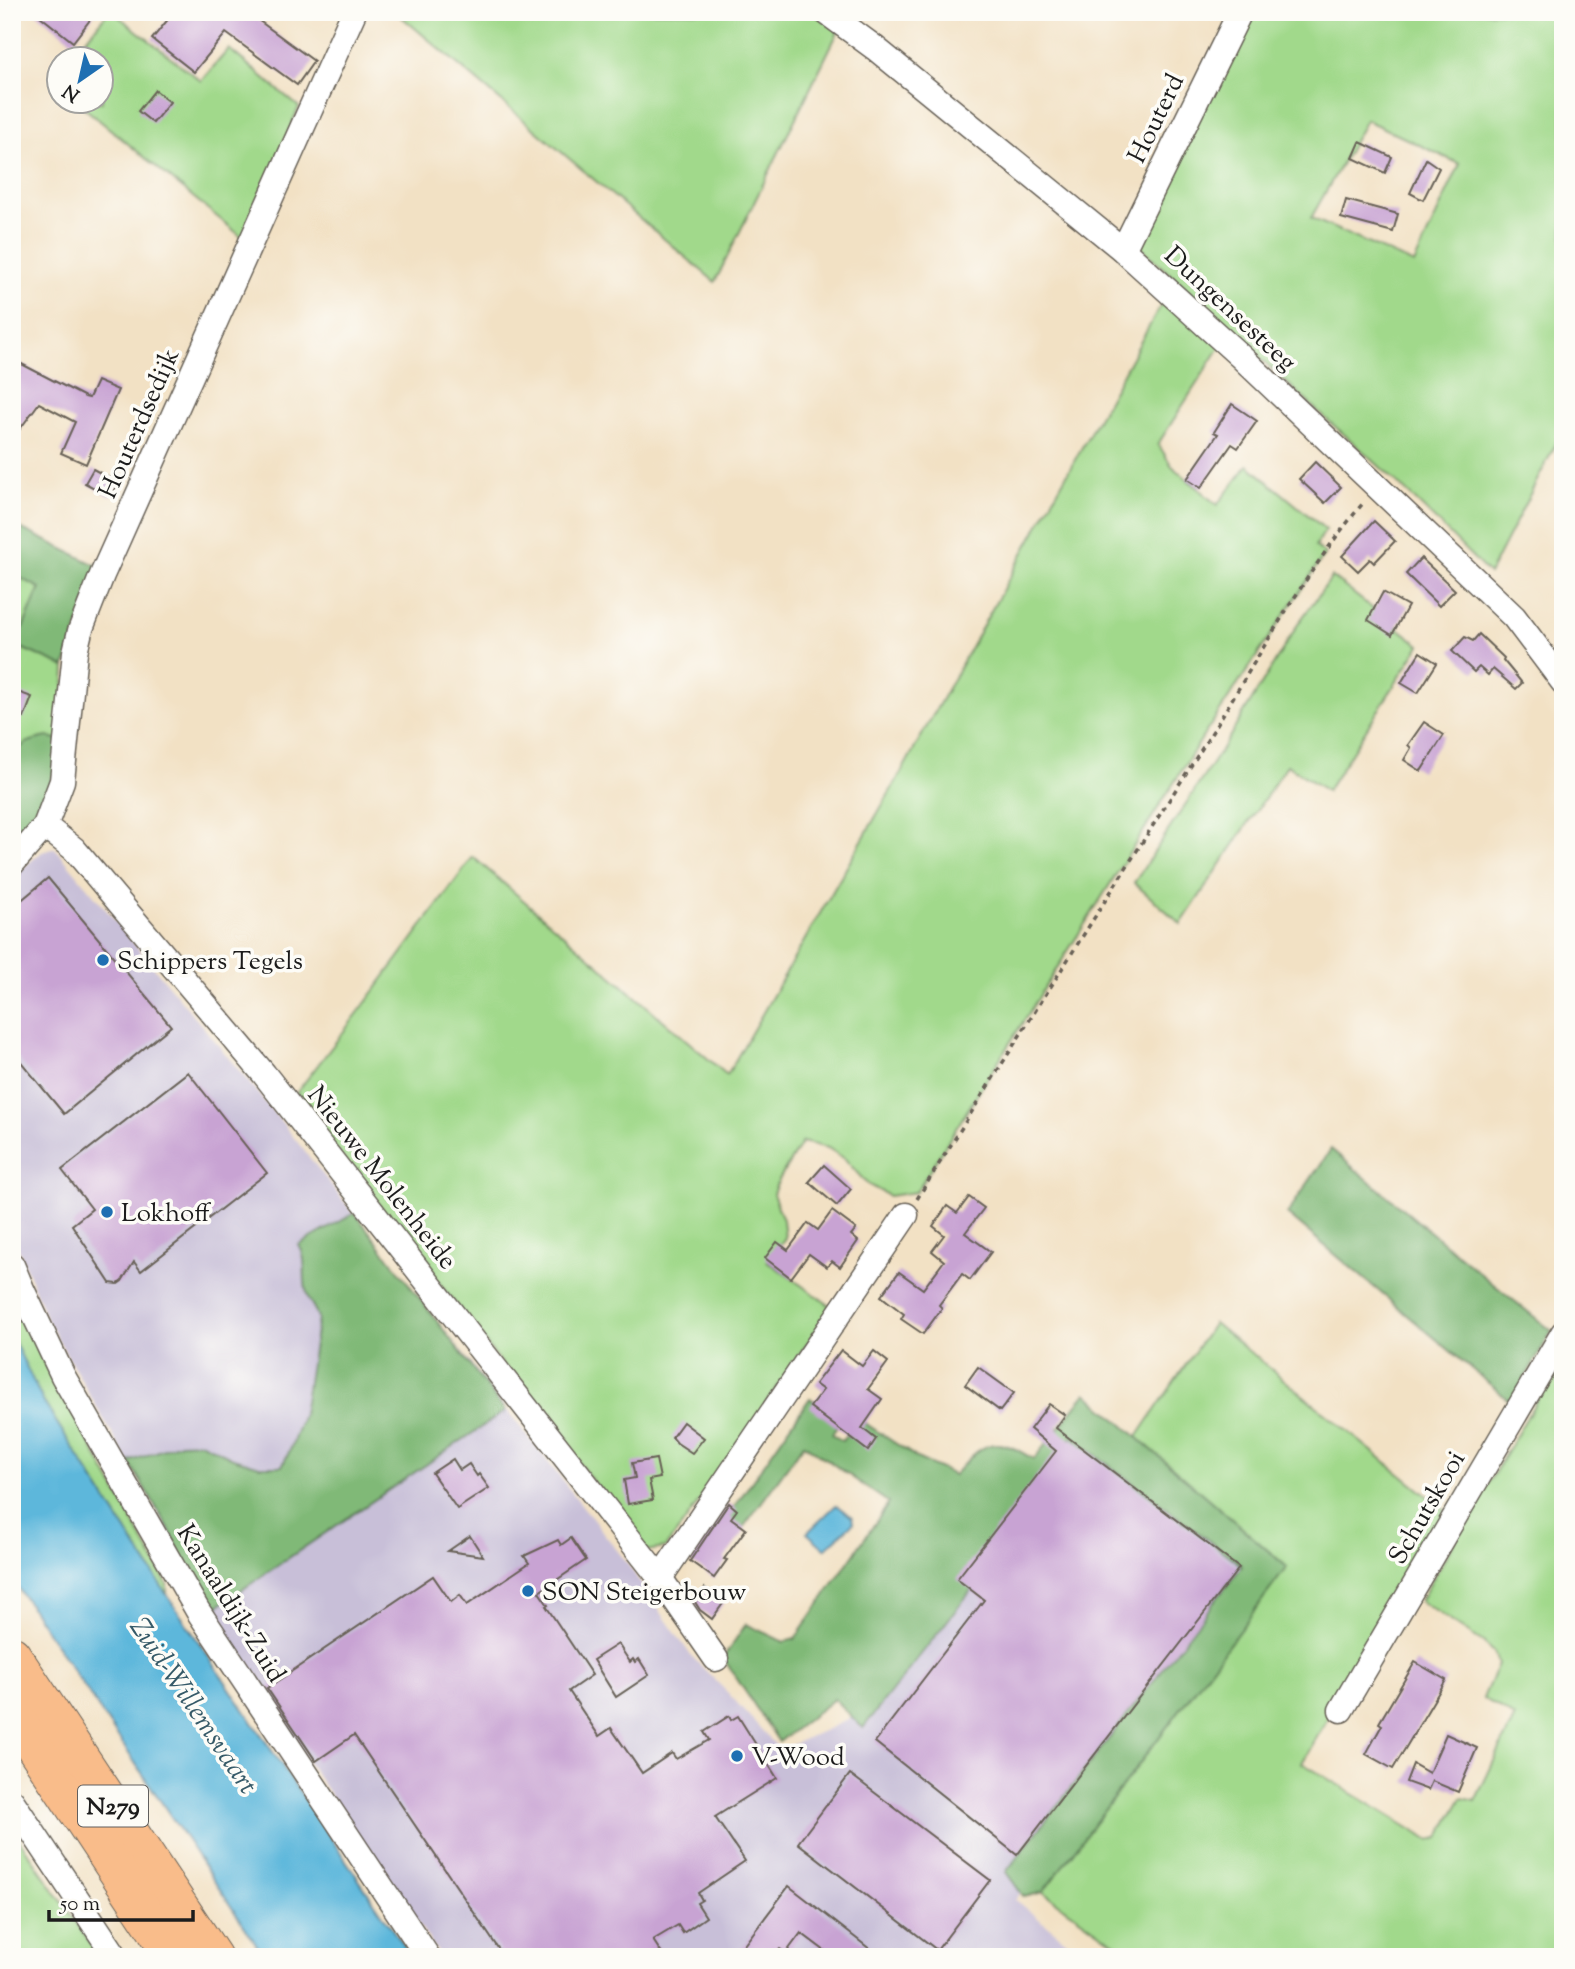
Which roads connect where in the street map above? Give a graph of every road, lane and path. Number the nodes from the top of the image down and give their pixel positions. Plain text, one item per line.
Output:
1 (354, 12) edge
2 (826, 12) edge
3 (1240, 12) edge
4 (1123, 250) junction
5 (1378, 486) junction
6 (1563, 682) edge
7 (45, 826) junction
8 (12, 864) edge
9 (906, 1215) joint
10 (12, 1265) edge
11 (1563, 1333) edge
12 (660, 1578) junction
13 (12, 1655) edge
14 (716, 1659) dead end
15 (1341, 1710) dead end
16 (12, 1713) edge
17 (12, 1801) edge
18 (116, 1957) edge
19 (174, 1957) edge
20 (213, 1957) edge
21 (428, 1957) edge

1 - 7 street, Houterdsedijk
2 - 4 street, Dungensesteeg
3 - 4 street, Houterd
4 - 5 street, Dungensesteeg
5 - 6 street, Dungensesteeg
5 - 9 path
7 - 8 street, Houterdsedijk
7 - 12 street, Nieuwe Molenheide
9 - 12 street
10 - 21 street, Kanaaldijk-Zuid
11 - 15 street, Schutskooi
12 - 14 street, Nieuwe Molenheide
13 - 20 highway, N279
16 - 19 highway, N279
17 - 18 street

